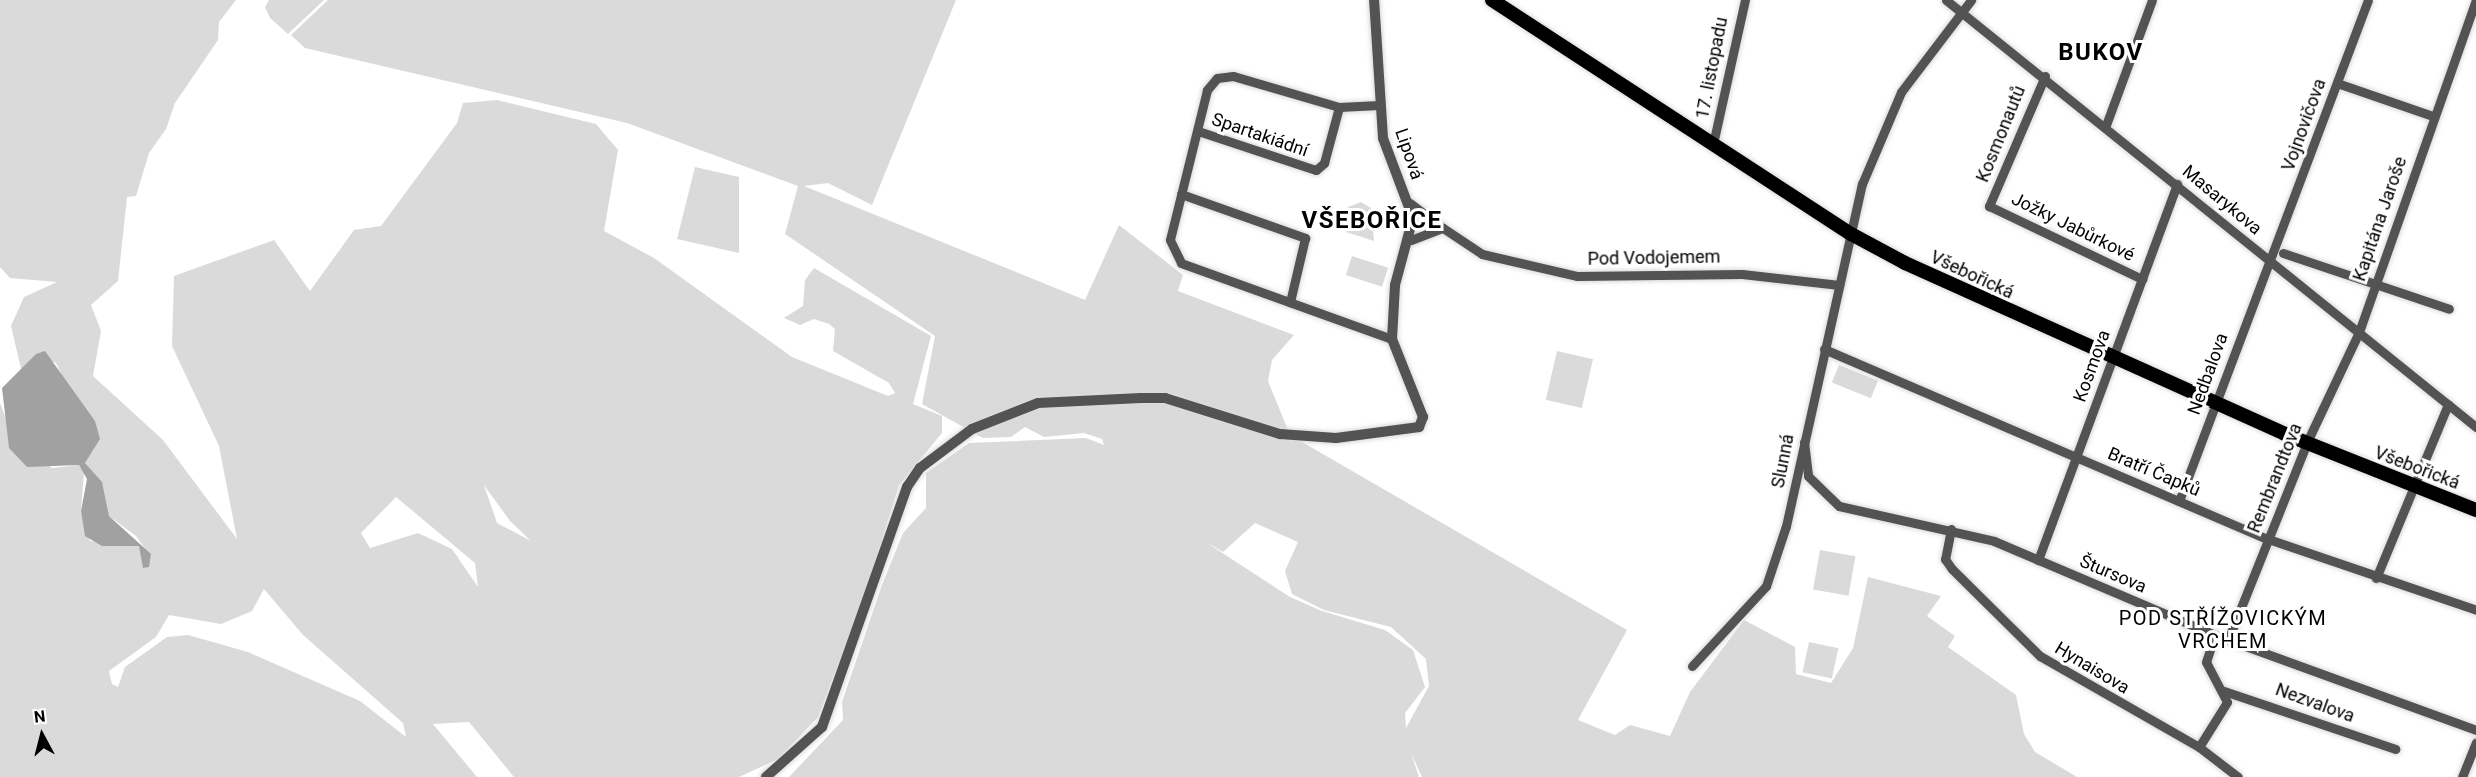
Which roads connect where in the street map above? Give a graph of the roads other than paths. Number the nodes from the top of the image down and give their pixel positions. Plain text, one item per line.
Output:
1 (1374, 0) edge
2 (1492, 0) edge
3 (1745, 0) edge
4 (1946, 0) edge
5 (1971, 0) edge
6 (2152, 0) edge
7 (2368, 0) edge
8 (2476, 0) edge
9 (1962, 12) junction
10 (2045, 76) junction
11 (2337, 83) junction
12 (1379, 105) junction
13 (1339, 107) junction
14 (2433, 116) junction
15 (2106, 124) junction
16 (1198, 131) junction
17 (1713, 144) junction
18 (2177, 184) junction
19 (1181, 194) junction
20 (1410, 203) junction
21 (1989, 206) joint
22 (1443, 228) junction
23 (1851, 234) junction
24 (1411, 240) junction
25 (2283, 253) dead end
26 (2267, 259) junction
27 (2142, 279) junction
28 (1839, 285) junction
29 (2375, 285) junction
30 (1290, 302) junction
31 (2449, 309) dead end
32 (2359, 332) junction
33 (1392, 339) junction
34 (1824, 349) junction
35 (2112, 357) junction
36 (2215, 404) junction
37 (2448, 404) junction
38 (2476, 427) edge
39 (1804, 442) junction
40 (2307, 442) junction
41 (2076, 456) junction
42 (2412, 488) junction
43 (2179, 501) junction
44 (2476, 510) edge
45 (1951, 529) junction
46 (2268, 539) junction
47 (2038, 560) junction
48 (2376, 578) junction
49 (2476, 610) edge
50 (2215, 635) junction
51 (2228, 640) junction
52 (1692, 666) dead end
53 (2224, 690) junction
54 (2476, 730) edge
55 (2476, 743) edge
56 (2199, 747) junction
57 (2395, 749) dead end
58 (766, 777) edge
59 (2238, 777) edge
60 (2462, 777) edge

1 - 12 street, Lipová
2 - 17 main road, Všebořická
3 - 17 street, 17. listopadu
4 - 9 street, Masarykova
5 - 9 street, Slunná
6 - 15 street
7 - 11 street, Vojnovičova
8 - 14 street, Kapitána Jaroše
9 - 10 street, Masarykova
9 - 23 street, Slunná
10 - 15 street, Masarykova
10 - 21 street, Kosmonautů
11 - 14 street
11 - 26 street, Vojnovičova
12 - 13 street, Spartakiádní
12 - 20 street, Lipová
13 - 16 street, Spartakiádní
13 - 16 street, Spartakiádní
14 - 29 street, Kapitána Jaroše
15 - 18 street, Masarykova
16 - 19 street, Spartakiádní
17 - 23 main road, Všebořická
18 - 26 street, Masarykova
18 - 27 street, Kosmova
19 - 30 street, Spartakiádní
19 - 30 street
20 - 22 street, Pod Vodojemem
20 - 24 street, Lipová
21 - 27 street, Jožky Jabůrkové
22 - 24 street
22 - 28 street, Pod Vodojemem
23 - 28 street, Slunná
23 - 35 main road, Všebořická
24 - 33 street, Lipová
25 - 29 street
26 - 32 street, Masarykova
26 - 36 street, Nedbalova
27 - 35 street, Kosmova
28 - 34 street, Slunná
29 - 31 street
29 - 32 street, Kapitána Jaroše
30 - 33 street, Spartakiádní
32 - 37 street, Masarykova
32 - 40 street, Rembrandtova
33 - 58 street, Lipová
34 - 39 street, Slunná
34 - 41 street, Bratří Čapků
35 - 36 main road, Všebořická
35 - 41 street, Kosmova
36 - 40 main road, Všebořická
36 - 43 street, Nedbalova
37 - 38 street, Masarykova
37 - 42 street
39 - 45 street, Štursova
39 - 52 street, Slunná
40 - 42 main road, Všebořická
40 - 46 street, Rembrandtova
41 - 43 street, Bratří Čapků
41 - 47 street, Kosmova
42 - 44 main road, Všebořická
42 - 48 street
43 - 46 street, Bratří Čapků
45 - 47 street, Štursova
45 - 56 street, Hynaisova
46 - 48 street, Bratří Čapků
46 - 51 street, Rembrandtova
47 - 50 street, Štursova
48 - 49 street, Bratří Čapků
50 - 51 street, Štursova
50 - 53 street
51 - 54 street, Štursova
53 - 56 street
53 - 57 street, Nezvalova
55 - 60 street
56 - 59 street, Hynaisova

